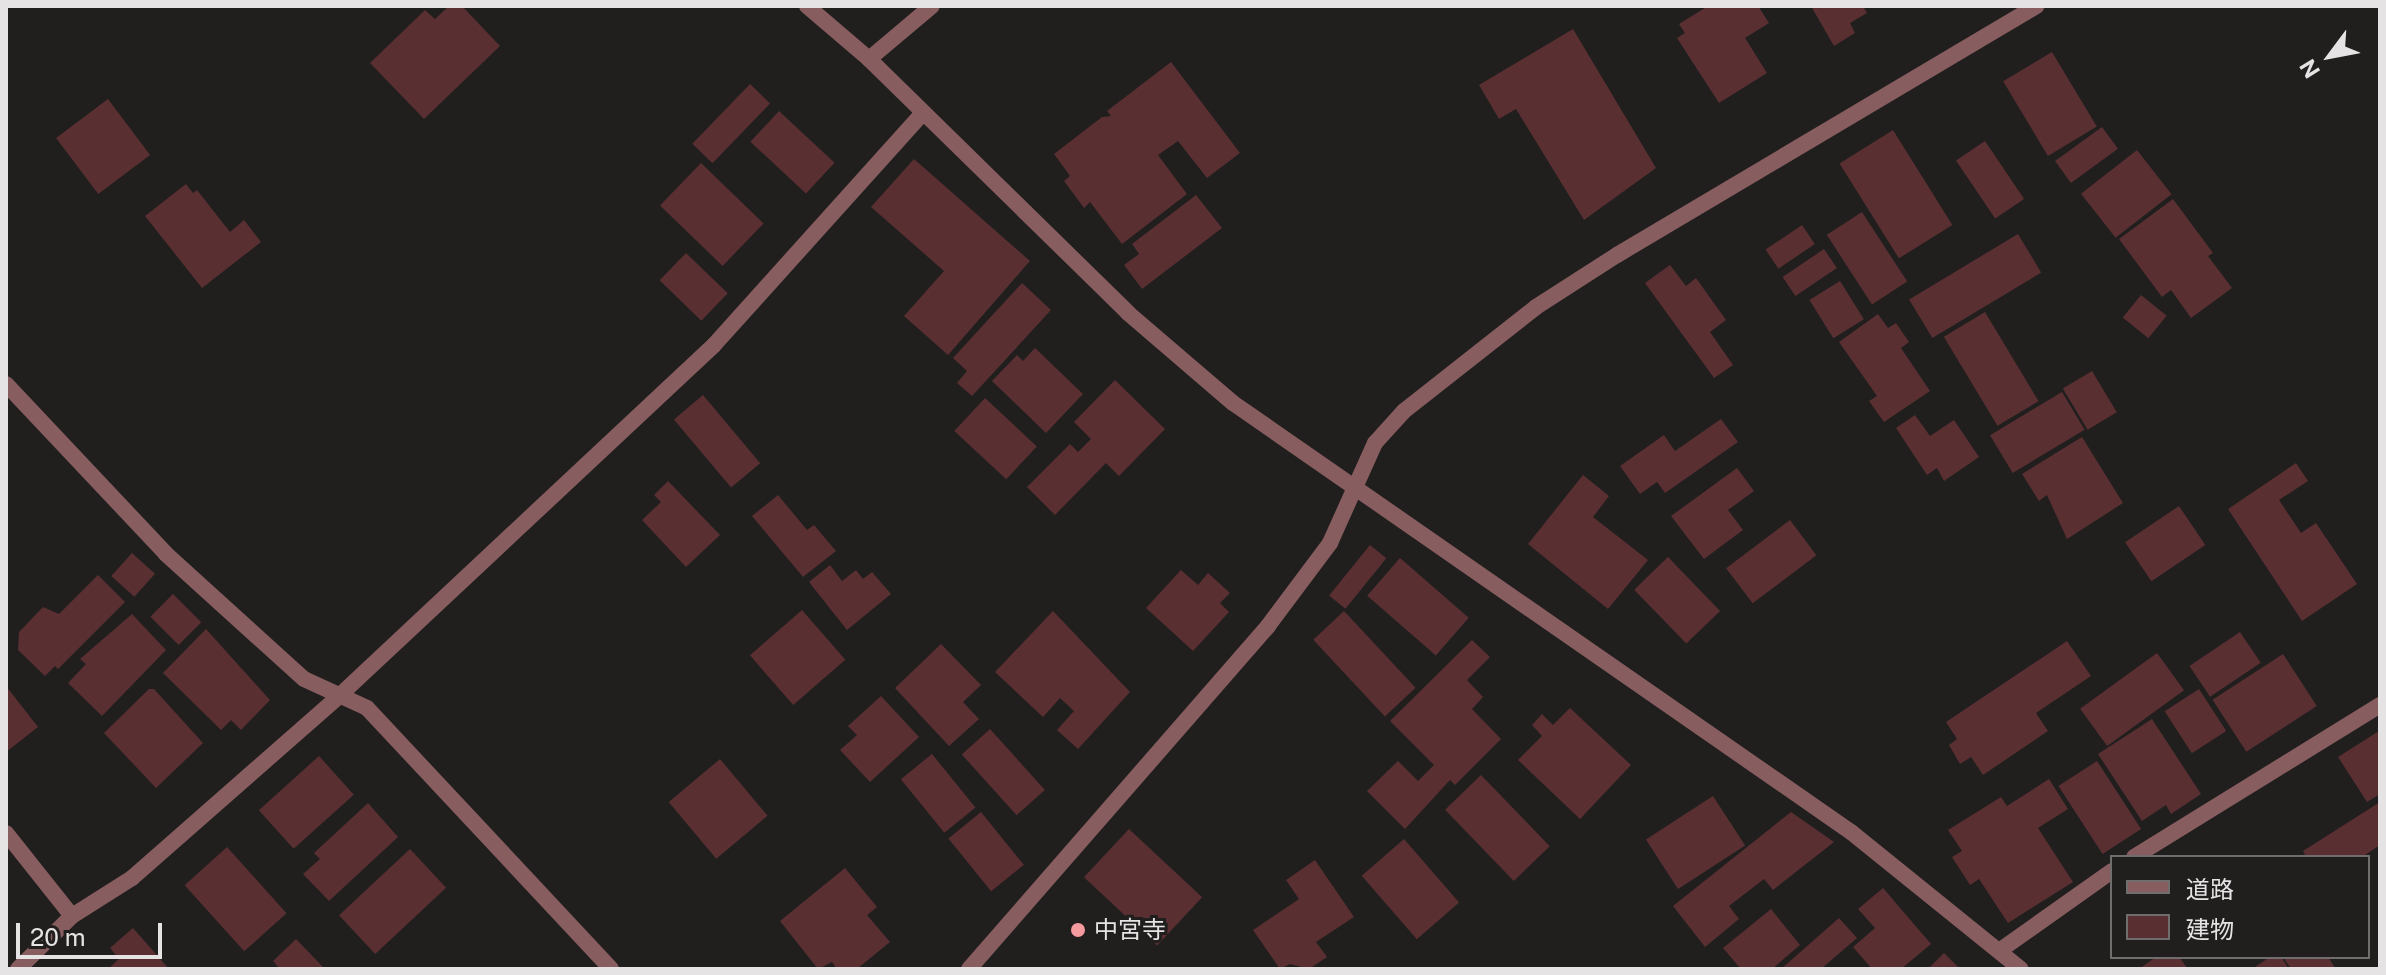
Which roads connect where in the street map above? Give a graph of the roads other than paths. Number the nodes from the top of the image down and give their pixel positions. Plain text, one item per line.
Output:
1 (807, 6) edge
2 (932, 6) edge
3 (2037, 6) edge
4 (869, 59) junction
5 (923, 113) junction
6 (6, 384) edge
7 (1354, 488) junction
8 (338, 697) junction
9 (2380, 705) edge
10 (6, 833) edge
11 (2137, 855) edge
12 (2110, 872) edge
13 (72, 916) junction
14 (1999, 951) junction
15 (18, 969) edge
16 (611, 969) edge
17 (969, 969) edge
18 (2021, 969) edge

1 - 4 street
2 - 4 street
3 - 7 street
4 - 5 street
5 - 7 street
5 - 8 street
6 - 8 street
7 - 14 street
7 - 17 street
8 - 13 street
8 - 16 street
9 - 11 street
10 - 13 street
12 - 14 street
13 - 15 street
14 - 18 street

